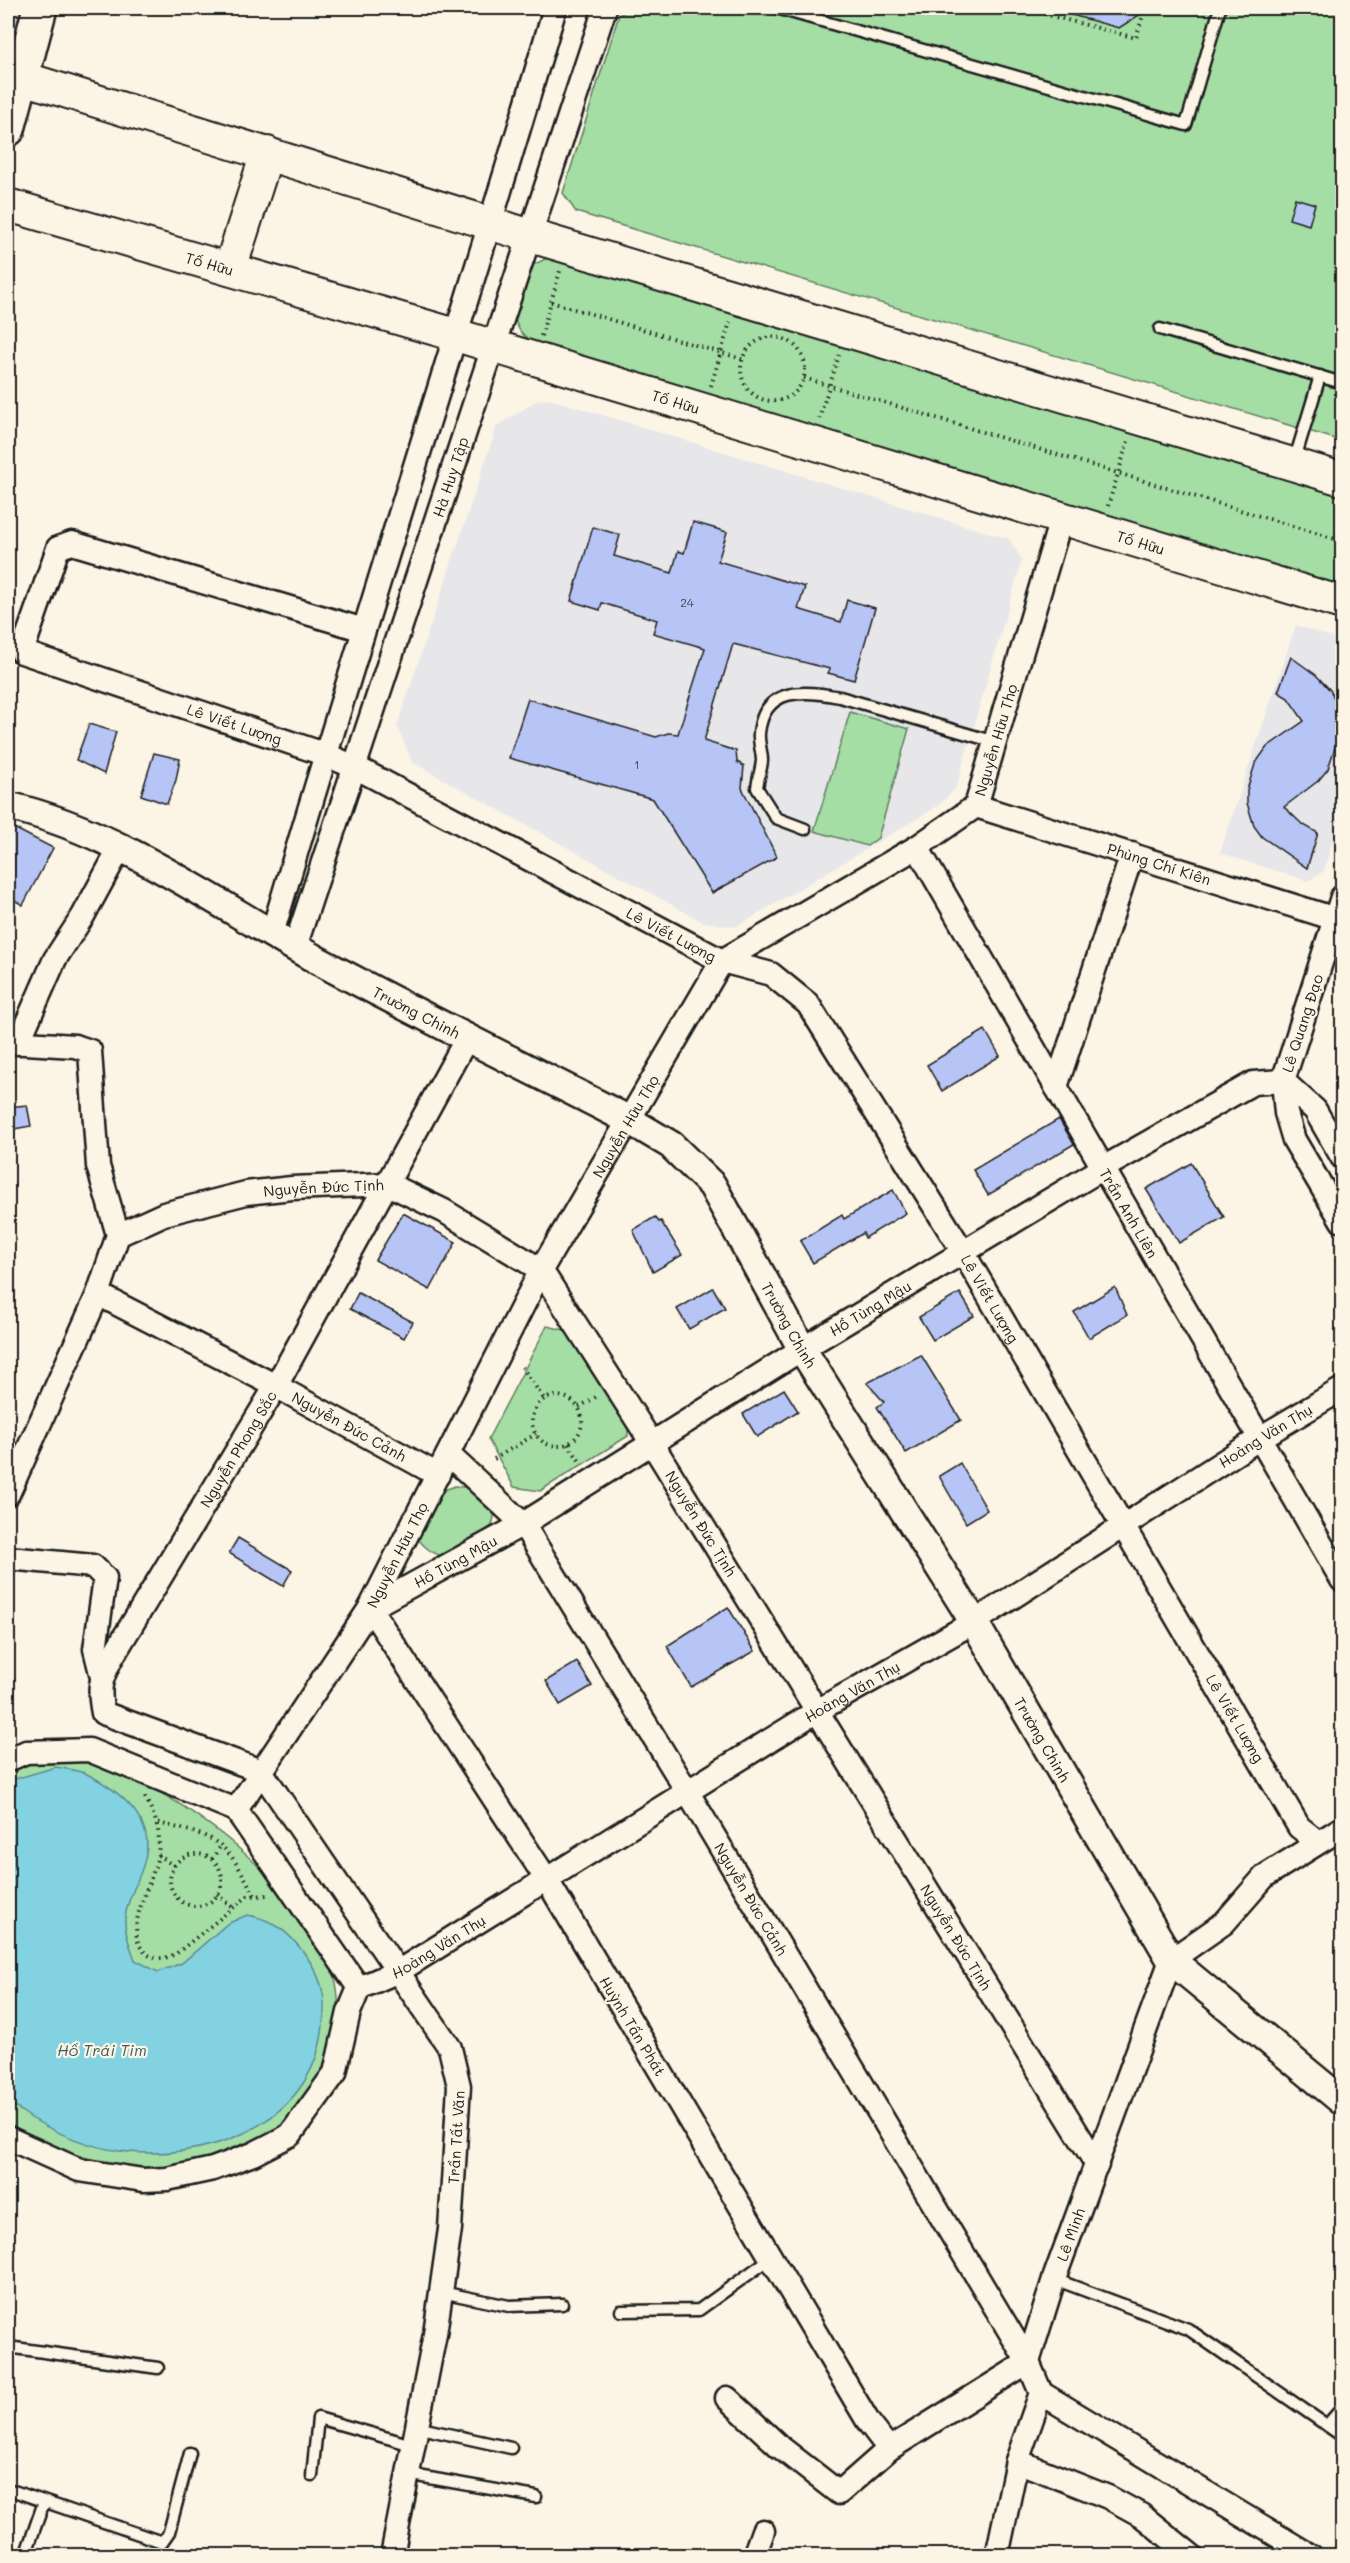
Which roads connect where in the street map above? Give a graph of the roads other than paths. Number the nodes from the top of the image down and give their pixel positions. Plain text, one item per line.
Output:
1 (40, 8) edge
2 (555, 8) edge
3 (605, 8) edge
4 (776, 8) edge
5 (1220, 8) edge
6 (22, 78) junction
7 (8, 125) edge
8 (267, 153) junction
9 (8, 205) edge
10 (492, 223) junction
11 (531, 236) junction
12 (230, 269) junction
13 (1160, 329) dead end
14 (456, 336) junction
15 (495, 348) junction
16 (1320, 376) junction
17 (1342, 383) edge
18 (1293, 465) junction
19 (1342, 479) edge
20 (1061, 519) junction
21 (1342, 603) edge
22 (364, 630) junction
23 (995, 742) junction
24 (324, 754) junction
25 (357, 768) junction
26 (8, 806) edge
27 (976, 806) junction
28 (805, 829) dead end
29 (917, 847) junction
30 (120, 848) junction
31 (1132, 854) junction
32 (1340, 912) edge
33 (272, 934) junction
34 (296, 947) junction
35 (722, 961) junction
36 (468, 1036) junction
37 (13, 1042) edge
38 (1283, 1081) junction
39 (1056, 1087) junction
40 (629, 1120) junction
41 (1342, 1157) edge
42 (1103, 1168) junction
43 (388, 1184) junction
44 (1342, 1221) edge
45 (118, 1235) junction
46 (963, 1252) junction
47 (541, 1270) junction
48 (98, 1294) junction
49 (802, 1349) junction
50 (276, 1386) junction
51 (1342, 1389) edge
52 (1260, 1438) junction
53 (653, 1445) junction
54 (449, 1455) junction
55 (438, 1475) junction
56 (8, 1494) edge
57 (523, 1524) junction
58 (1125, 1526) junction
59 (8, 1558) edge
60 (1342, 1580) edge
61 (370, 1608) junction
62 (974, 1622) junction
63 (102, 1677) junction
64 (817, 1711) junction
65 (103, 1713) junction
66 (88, 1750) junction
67 (8, 1760) edge
68 (261, 1771) junction
69 (687, 1791) junction
70 (236, 1810) junction
71 (1342, 1828) edge
72 (1318, 1842) junction
73 (547, 1880) junction
74 (1171, 1960) junction
75 (399, 1971) junction
76 (359, 1988) junction
77 (1342, 2101) edge
78 (8, 2138) edge
79 (1097, 2165) junction
80 (771, 2258) junction
81 (1054, 2279) junction
82 (441, 2292) junction
83 (562, 2304) dead end
84 (621, 2311) dead end
85 (8, 2347) edge
86 (1028, 2362) junction
87 (158, 2368) dead end
88 (1041, 2393) junction
89 (727, 2398) dead end
90 (1342, 2408) edge
91 (1327, 2425) junction
92 (414, 2436) junction
93 (1342, 2436) edge
94 (511, 2448) dead end
95 (889, 2449) junction
96 (190, 2453) dead end
97 (1017, 2461) junction
98 (406, 2474) junction
99 (312, 2476) dead end
100 (8, 2489) edge
101 (536, 2497) dead end
102 (44, 2502) junction
103 (763, 2531) dead end
104 (25, 2556) edge
105 (392, 2556) edge
106 (754, 2556) edge
107 (997, 2556) edge
108 (1192, 2556) edge
109 (1311, 2556) edge

1 - 6 highway
2 - 10 street
3 - 11 street, Hà Huy Tập
4 - 5 lane
6 - 7 highway
6 - 8 main road
8 - 10 main road
8 - 12 main road
9 - 12 main road, Tố Hữu
10 - 11 main road
10 - 14 street
11 - 15 street, Hà Huy Tập
11 - 18 main road
12 - 14 main road, Tố Hữu
13 - 16 lane
14 - 15 main road, Tố Hữu
14 - 22 street
15 - 20 main road, Tố Hữu
15 - 25 street, Hà Huy Tập
16 - 17 lane
16 - 18 lane
18 - 19 main road
20 - 21 main road, Tố Hữu
20 - 23 street, Nguyễn Hữu Thọ
22 - 24 street
22 - 24 street, Lê Viết Lượng
23 - 27 street, Nguyễn Hữu Thọ
23 - 28 lane
24 - 25 street, Lê Viết Lượng
24 - 33 street
25 - 34 street, Hà Huy Tập
25 - 35 street, Lê Viết Lượng
26 - 30 street, Trường Chinh
27 - 29 street, Nguyễn Hữu Thọ
27 - 31 street, Phùng Chí Kiên
29 - 35 street, Nguyễn Hữu Thọ
29 - 39 street, Trần Anh Liên
30 - 33 street, Trường Chinh
30 - 37 street
31 - 32 street, Phùng Chí Kiên
31 - 39 street
32 - 38 street, Lê Quang Đạo
33 - 34 street, Trường Chinh
34 - 36 street, Trường Chinh
35 - 40 street, Nguyễn Hữu Thọ
35 - 46 street, Lê Viết Lượng
36 - 40 street, Trường Chinh
36 - 43 street, Nguyễn Phong Sắc
37 - 45 street
38 - 41 street, Lê Quang Đạo
38 - 42 street, Hồ Tùng Mậu
38 - 44 street, Lê Quang Đạo
39 - 42 street, Trần Anh Liên
40 - 47 street, Nguyễn Hữu Thọ
40 - 49 street, Trường Chinh
42 - 46 street, Hồ Tùng Mậu
42 - 52 street, Trần Anh Liên
43 - 45 street, Nguyễn Đức Tịnh
43 - 47 street, Nguyễn Đức Tịnh
43 - 50 street, Nguyễn Phong Sắc
45 - 48 street
46 - 49 street, Hồ Tùng Mậu
46 - 58 street, Lê Viết Lượng
47 - 53 street, Nguyễn Đức Tịnh
47 - 54 street, Nguyễn Hữu Thọ
48 - 50 street, Nguyễn Đức Cảnh
48 - 56 street
49 - 53 street, Hồ Tùng Mậu
49 - 62 street, Trường Chinh
50 - 55 street, Nguyễn Đức Cảnh
50 - 63 street, Nguyễn Phong Sắc
51 - 52 street, Hoàng Văn Thụ
52 - 58 street, Hoàng Văn Thụ
52 - 60 street, Trần Anh Liên
53 - 57 street, Hồ Tùng Mậu
53 - 64 street, Nguyễn Đức Tịnh
54 - 55 street, Nguyễn Hữu Thọ
54 - 57 street, Nguyễn Đức Cảnh
55 - 61 street, Nguyễn Hữu Thọ
57 - 61 street, Hồ Tùng Mậu
57 - 69 street, Nguyễn Đức Cảnh
58 - 62 street, Hoàng Văn Thụ
58 - 72 street, Lê Viết Lượng
59 - 63 street
61 - 68 street, Nguyễn Hữu Thọ
61 - 73 street, Huỳnh Tấn Phát
62 - 64 street, Hoàng Văn Thụ
62 - 74 street, Trường Chinh
63 - 65 street
64 - 69 street, Hoàng Văn Thụ
64 - 79 street, Nguyễn Đức Tịnh
65 - 66 street
65 - 68 street
66 - 67 street
66 - 70 street
68 - 70 street, Nguyễn Hữu Thọ
68 - 75 street, Trần Tất Văn
69 - 73 street, Hoàng Văn Thụ
69 - 86 street, Nguyễn Đức Cảnh
70 - 76 street
71 - 72 street
72 - 74 street
73 - 75 street, Hoàng Văn Thụ
73 - 80 street, Huỳnh Tấn Phát
74 - 77 street, Trường Chinh
74 - 79 street, Lê Minh
75 - 76 street, Hoàng Văn Thụ
75 - 82 street, Trần Tất Văn
76 - 78 street
79 - 81 street, Lê Minh
80 - 84 lane
80 - 95 street, Huỳnh Tấn Phát
81 - 86 street, Lê Minh
81 - 91 lane
82 - 83 lane
82 - 92 street, Trần Tất Văn
85 - 87 lane
86 - 88 street, Nguyễn Đức Cảnh
86 - 95 street
88 - 97 street
88 - 109 street
89 - 95 street
90 - 91 lane
91 - 93 lane
92 - 94 lane
92 - 98 street, Trần Tất Văn
92 - 99 lane
96 - 102 lane
97 - 107 street
97 - 108 street
98 - 101 lane
98 - 105 street, Trần Tất Văn
100 - 102 lane
102 - 104 lane
103 - 106 street

